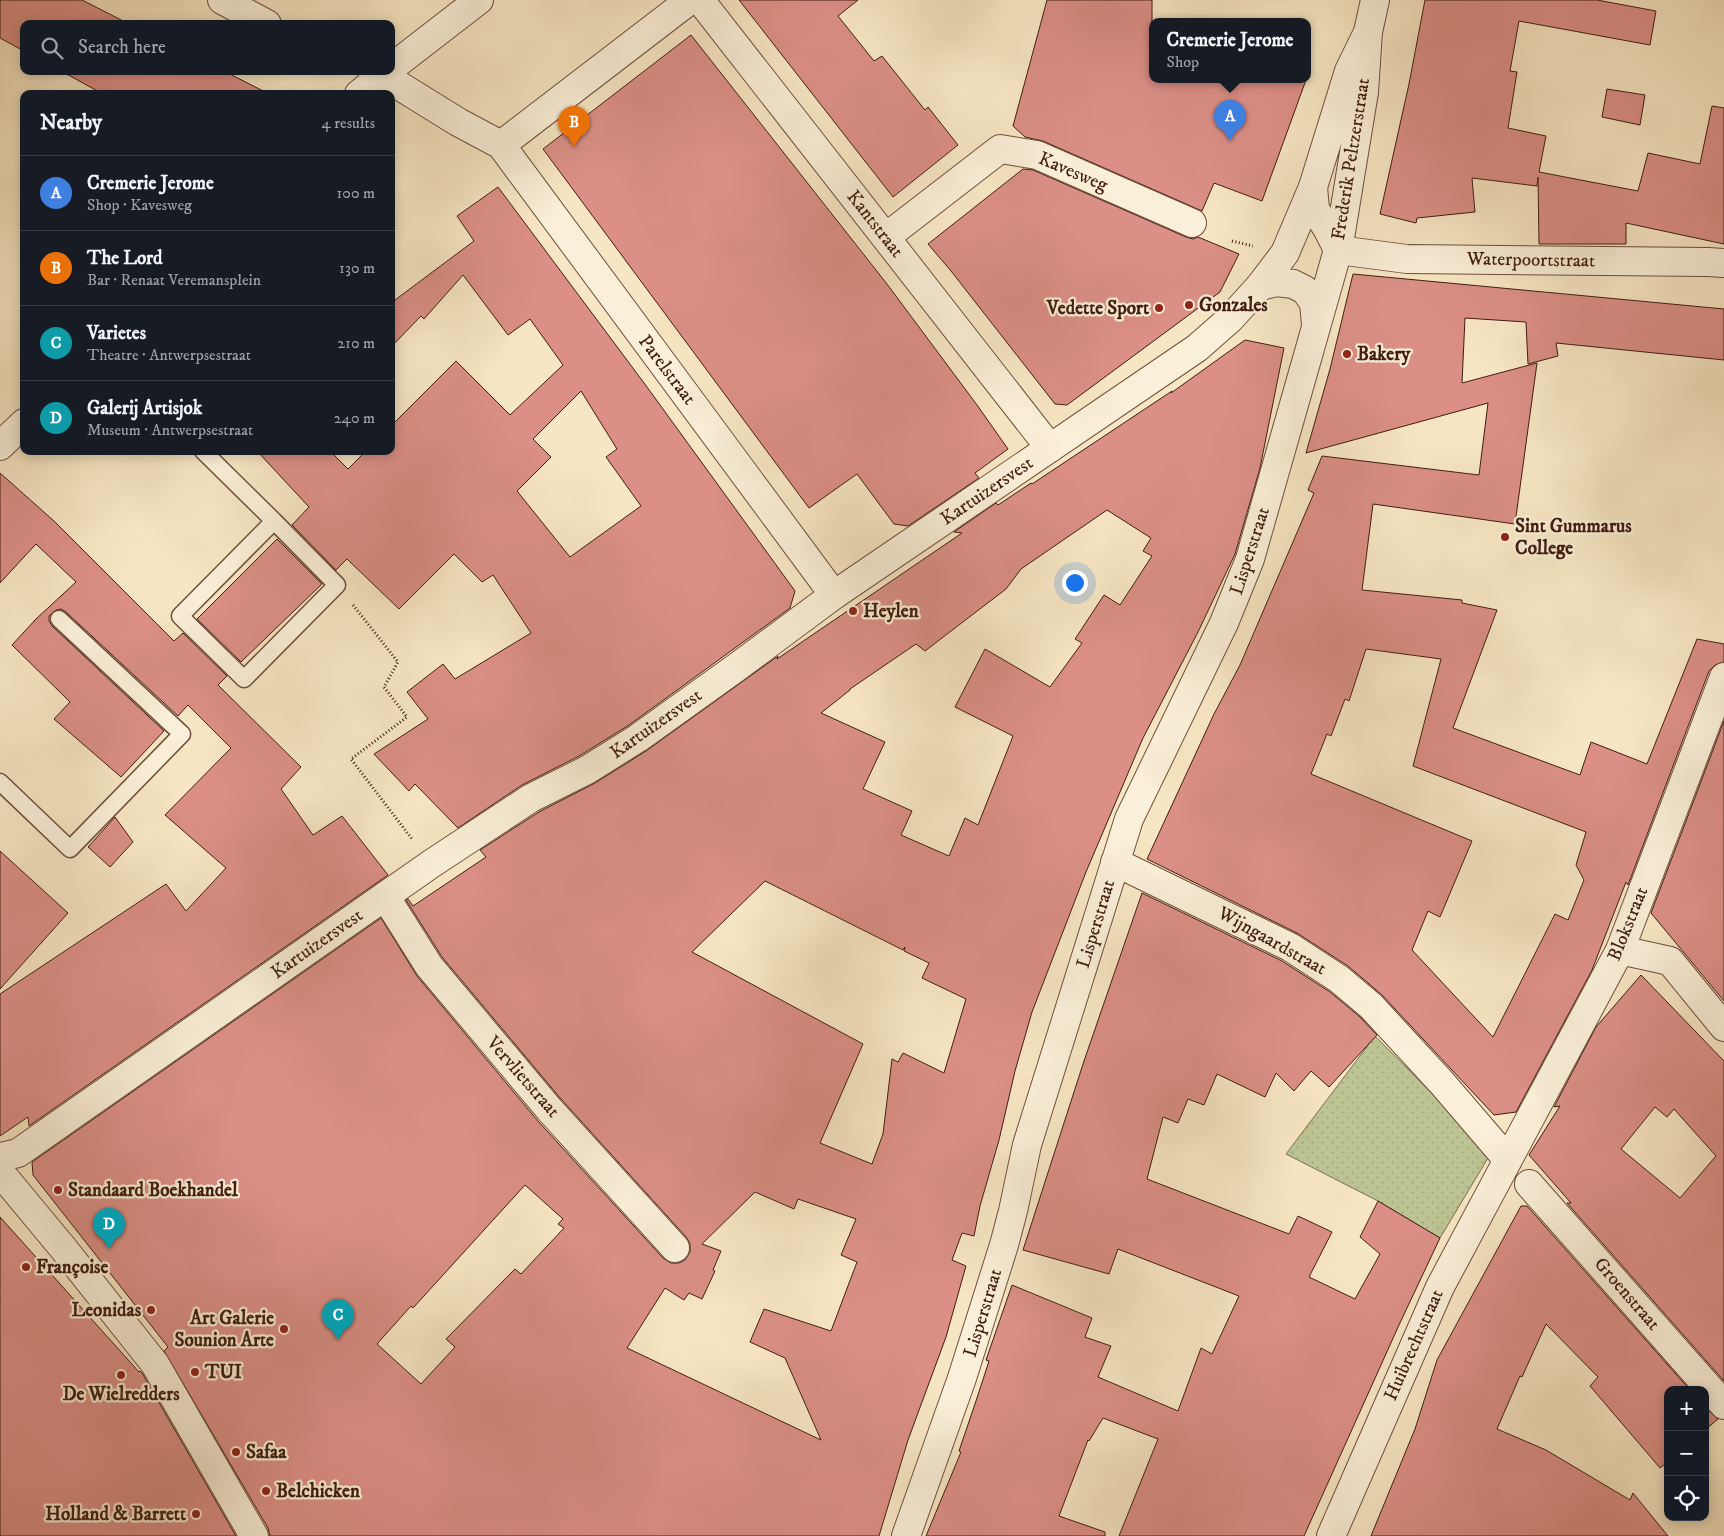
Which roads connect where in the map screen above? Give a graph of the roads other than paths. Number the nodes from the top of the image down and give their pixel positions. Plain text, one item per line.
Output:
1 (222, 0) edge
2 (479, 0) edge
3 (690, 0) edge
4 (700, 0) edge
5 (1375, 0) edge
6 (260, 20) edge
7 (1368, 32) junction
8 (395, 63) edge
9 (380, 75) edge
10 (388, 75) edge
11 (363, 90) edge
12 (500, 145) junction
13 (1313, 187) junction
14 (1192, 223) dead end
15 (886, 238) junction
16 (1338, 250) junction
17 (1284, 253) joint
18 (1724, 263) edge
19 (1260, 286) junction
20 (1316, 324) junction
21 (20, 427) edge
22 (0, 446) edge
23 (1050, 448) junction
24 (207, 455) edge
25 (274, 521) junction
26 (834, 595) junction
27 (59, 618) dead end
28 (1724, 677) edge
29 (0, 782) edge
30 (1115, 862) junction
31 (386, 896) junction
32 (1620, 950) junction
33 (1724, 1027) edge
34 (0, 1157) edge
35 (1508, 1160) junction
36 (0, 1172) edge
37 (1530, 1184) dead end
38 (675, 1248) dead end
39 (1724, 1405) edge
40 (254, 1536) edge
41 (906, 1536) edge
42 (1331, 1536) edge

1 - 6 street
2 - 8 street
3 - 12 street
4 - 15 street, Kantstraat
5 - 7 street, Frederik Peltzerstraat
7 - 13 street, Frederik Peltzerstraat
7 - 16 street, Frederik Peltzerstraat
9 - 11 street
10 - 12 street
12 - 26 street, Parelstraat
13 - 16 street, Frederik Peltzerstraat
13 - 17 street, Frederik Peltzerstraat
14 - 15 street, Kavesweg
15 - 23 street, Kantstraat
16 - 18 street, Waterpoortstraat
16 - 20 street, Lisperstraat
17 - 19 street, Kartuizersvest
19 - 20 street, Lisperstraat
19 - 23 street, Kartuizersvest
20 - 30 street, Lisperstraat
21 - 22 street
23 - 26 street, Kartuizersvest
24 - 25 lane
25 - 25 lane
26 - 31 street, Kartuizersvest
27 - 29 lane
28 - 32 street, Blokstraat
30 - 35 street, Wijngaardstraat
30 - 41 street, Lisperstraat
31 - 34 street, Kartuizersvest
31 - 38 street, Vervlietstraat
32 - 33 street
32 - 35 street, Blokstraat
35 - 42 street, Huibrechtstraat
36 - 40 street
37 - 39 street, Groenstraat

